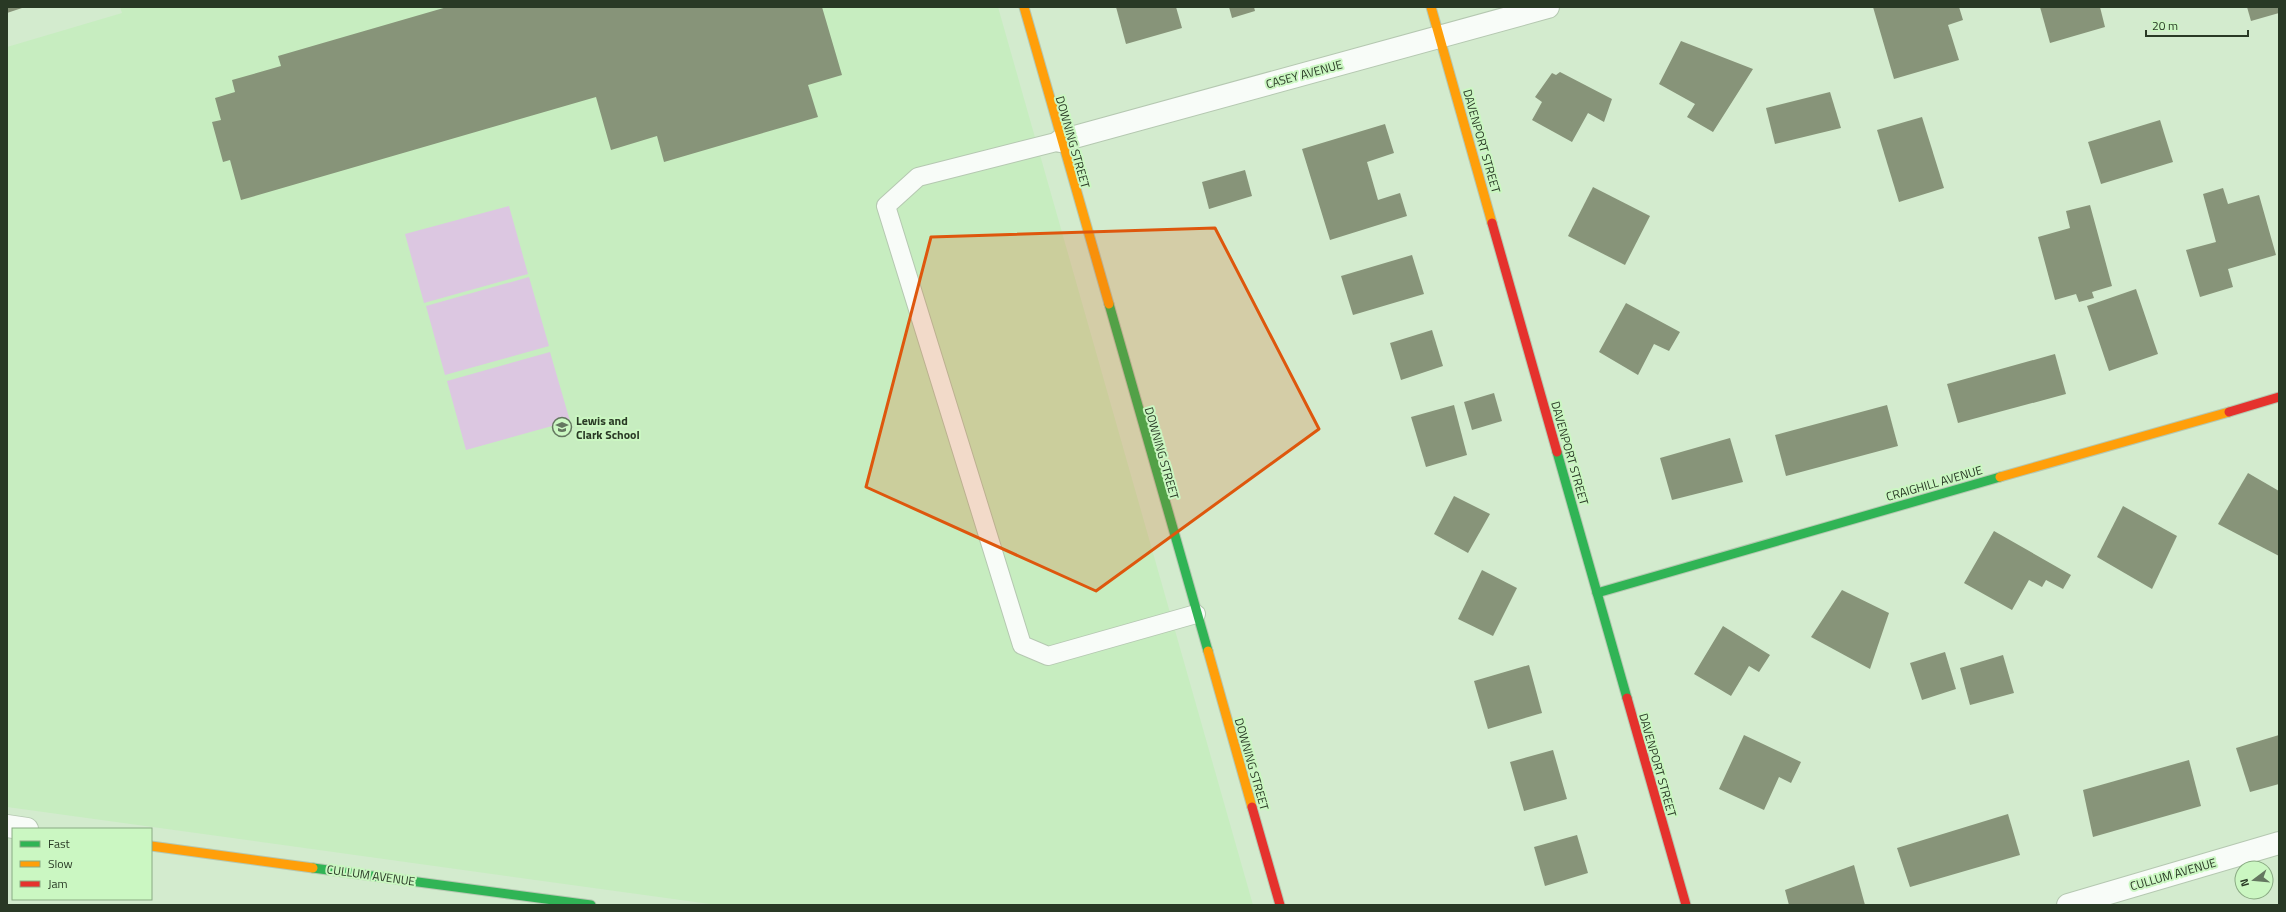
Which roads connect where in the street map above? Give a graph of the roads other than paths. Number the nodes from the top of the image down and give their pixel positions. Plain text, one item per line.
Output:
1 (1024, 7) edge
2 (1432, 7) edge
3 (1548, 7) edge
4 (1440, 37) junction
5 (1060, 141) junction
6 (2279, 397) edge
7 (1597, 593) junction
8 (1196, 614) junction
9 (7, 826) edge
10 (20, 828) edge
11 (2279, 843) edge
12 (152, 846) edge
13 (591, 905) edge
14 (1280, 905) edge
15 (1686, 905) edge
16 (2068, 905) edge

1 - 5 street, DOWNING STREET
2 - 4 street, DAVENPORT STREET
3 - 4 street, CASEY AVENUE
4 - 5 street, CASEY AVENUE
4 - 7 street, DAVENPORT STREET
5 - 8 street, DOWNING STREET
5 - 8 lane
6 - 7 street, CRAIGHILL AVENUE
7 - 15 street, DAVENPORT STREET
8 - 14 street, DOWNING STREET
9 - 10 street
11 - 16 street, CULLUM AVENUE
12 - 13 street, CULLUM AVENUE

